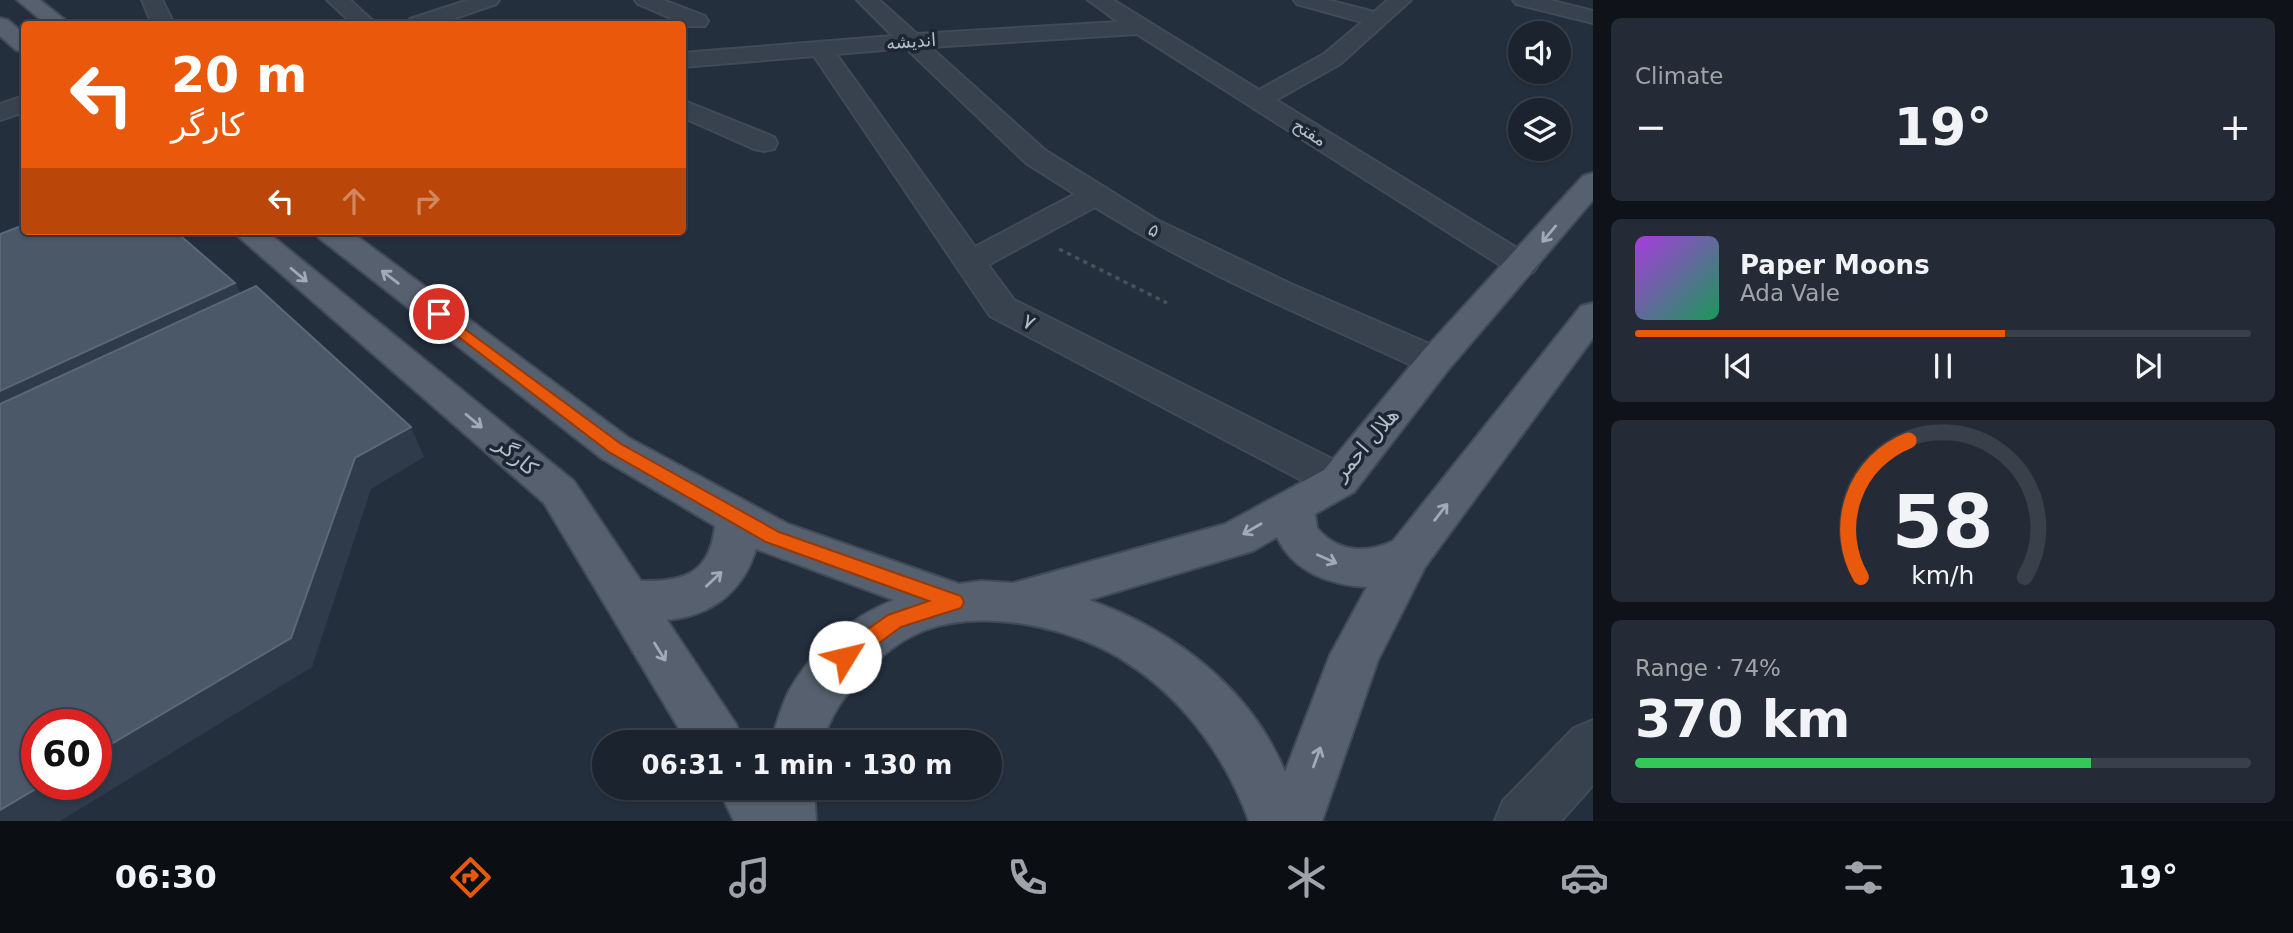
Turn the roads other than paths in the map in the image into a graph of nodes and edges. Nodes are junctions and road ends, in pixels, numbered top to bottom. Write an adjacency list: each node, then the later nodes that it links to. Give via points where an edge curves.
1 (27, 0): 14 (main road)
2 (152, 0): 15 (street)
3 (337, 0): 16 (street)
4 (489, 0): 17 (street)
5 (645, 0): 11 (street)
6 (867, 0): 22 (street, ۵)
7 (1098, 0): 21 (street, مفتح)
8 (1304, 0): 13 (street)
9 (1401, 0): 13 (street)
10 (1523, 0): 12 (street)
11 (668, 10): 18 (street); 19 (street)
12 (1593, 17)
13 (1378, 20): 26 (street, via 1332,60)
14 (55, 21)
15 (162, 21)
16 (362, 21)
17 (427, 21)
18 (636, 21)
19 (697, 22)
20 (0, 25): 23 (main road)
21 (1141, 27): 22 (street, اندیشه); 26 (street, مفتح)
22 (911, 41): 24 (street, اندیشه); 32 (street, ۵, via 1036,157)
23 (21, 43)
24 (820, 48): 25 (street, اندیشه); 35 (street, ۷)
25 (686, 60)
26 (1258, 100): 36 (street, مفتح)
27 (21, 105): 29 (street)
28 (686, 109): 30 (street)
29 (0, 112)
30 (764, 143)
31 (1593, 182): 36 (main road, هلال احمر, one-way to 36)
32 (1096, 195): 35 (street); 38 (street, ۵, via 1206,256)
33 (252, 235): 44 (main road, کارگر, one-way to 44, via 559,492)
34 (335, 235): 41 (main road, one-way to 34, via 615,448)
35 (970, 262): 39 (street, ۷, via 1002,308)
36 (1522, 265): 38 (main road, هلال احمر)
37 (1593, 314): 42 (main road, one-way to 37)
38 (1435, 361): 39 (main road, هلال احمر)
39 (1339, 481): 40 (main road, هلال احمر)
40 (1294, 506): 42 (main road, one-way to 42, via 1295,529 1308,549 1325,560 1349,567 1379,567); 43 (main road, هلال احمر, one-way to 43, via 1237,538)
41 (738, 517): 44 (main road, one-way to 41, via 673,601 710,585 727,567 737,543); 45 (main road, via 772,537)
42 (1409, 554): 54 (main road, one-way to 42, via 1355,655)
43 (1018, 600): 45 (main road); 53 (main road, via 1084,617 1149,649 1207,699 1254,765)
44 (628, 601): 46 (main road, کارگر, one-way to 46)
45 (954, 602): 47 (main road, via 895,621 845,657 807,709)
46 (709, 730)
47 (801, 730)
48 (1593, 746): 55 (street)
49 (753, 800): 51 (main road)
50 (787, 800): 52 (main road)
51 (766, 821)
52 (788, 821)
53 (1277, 821)
54 (1294, 821)
55 (1523, 821)

